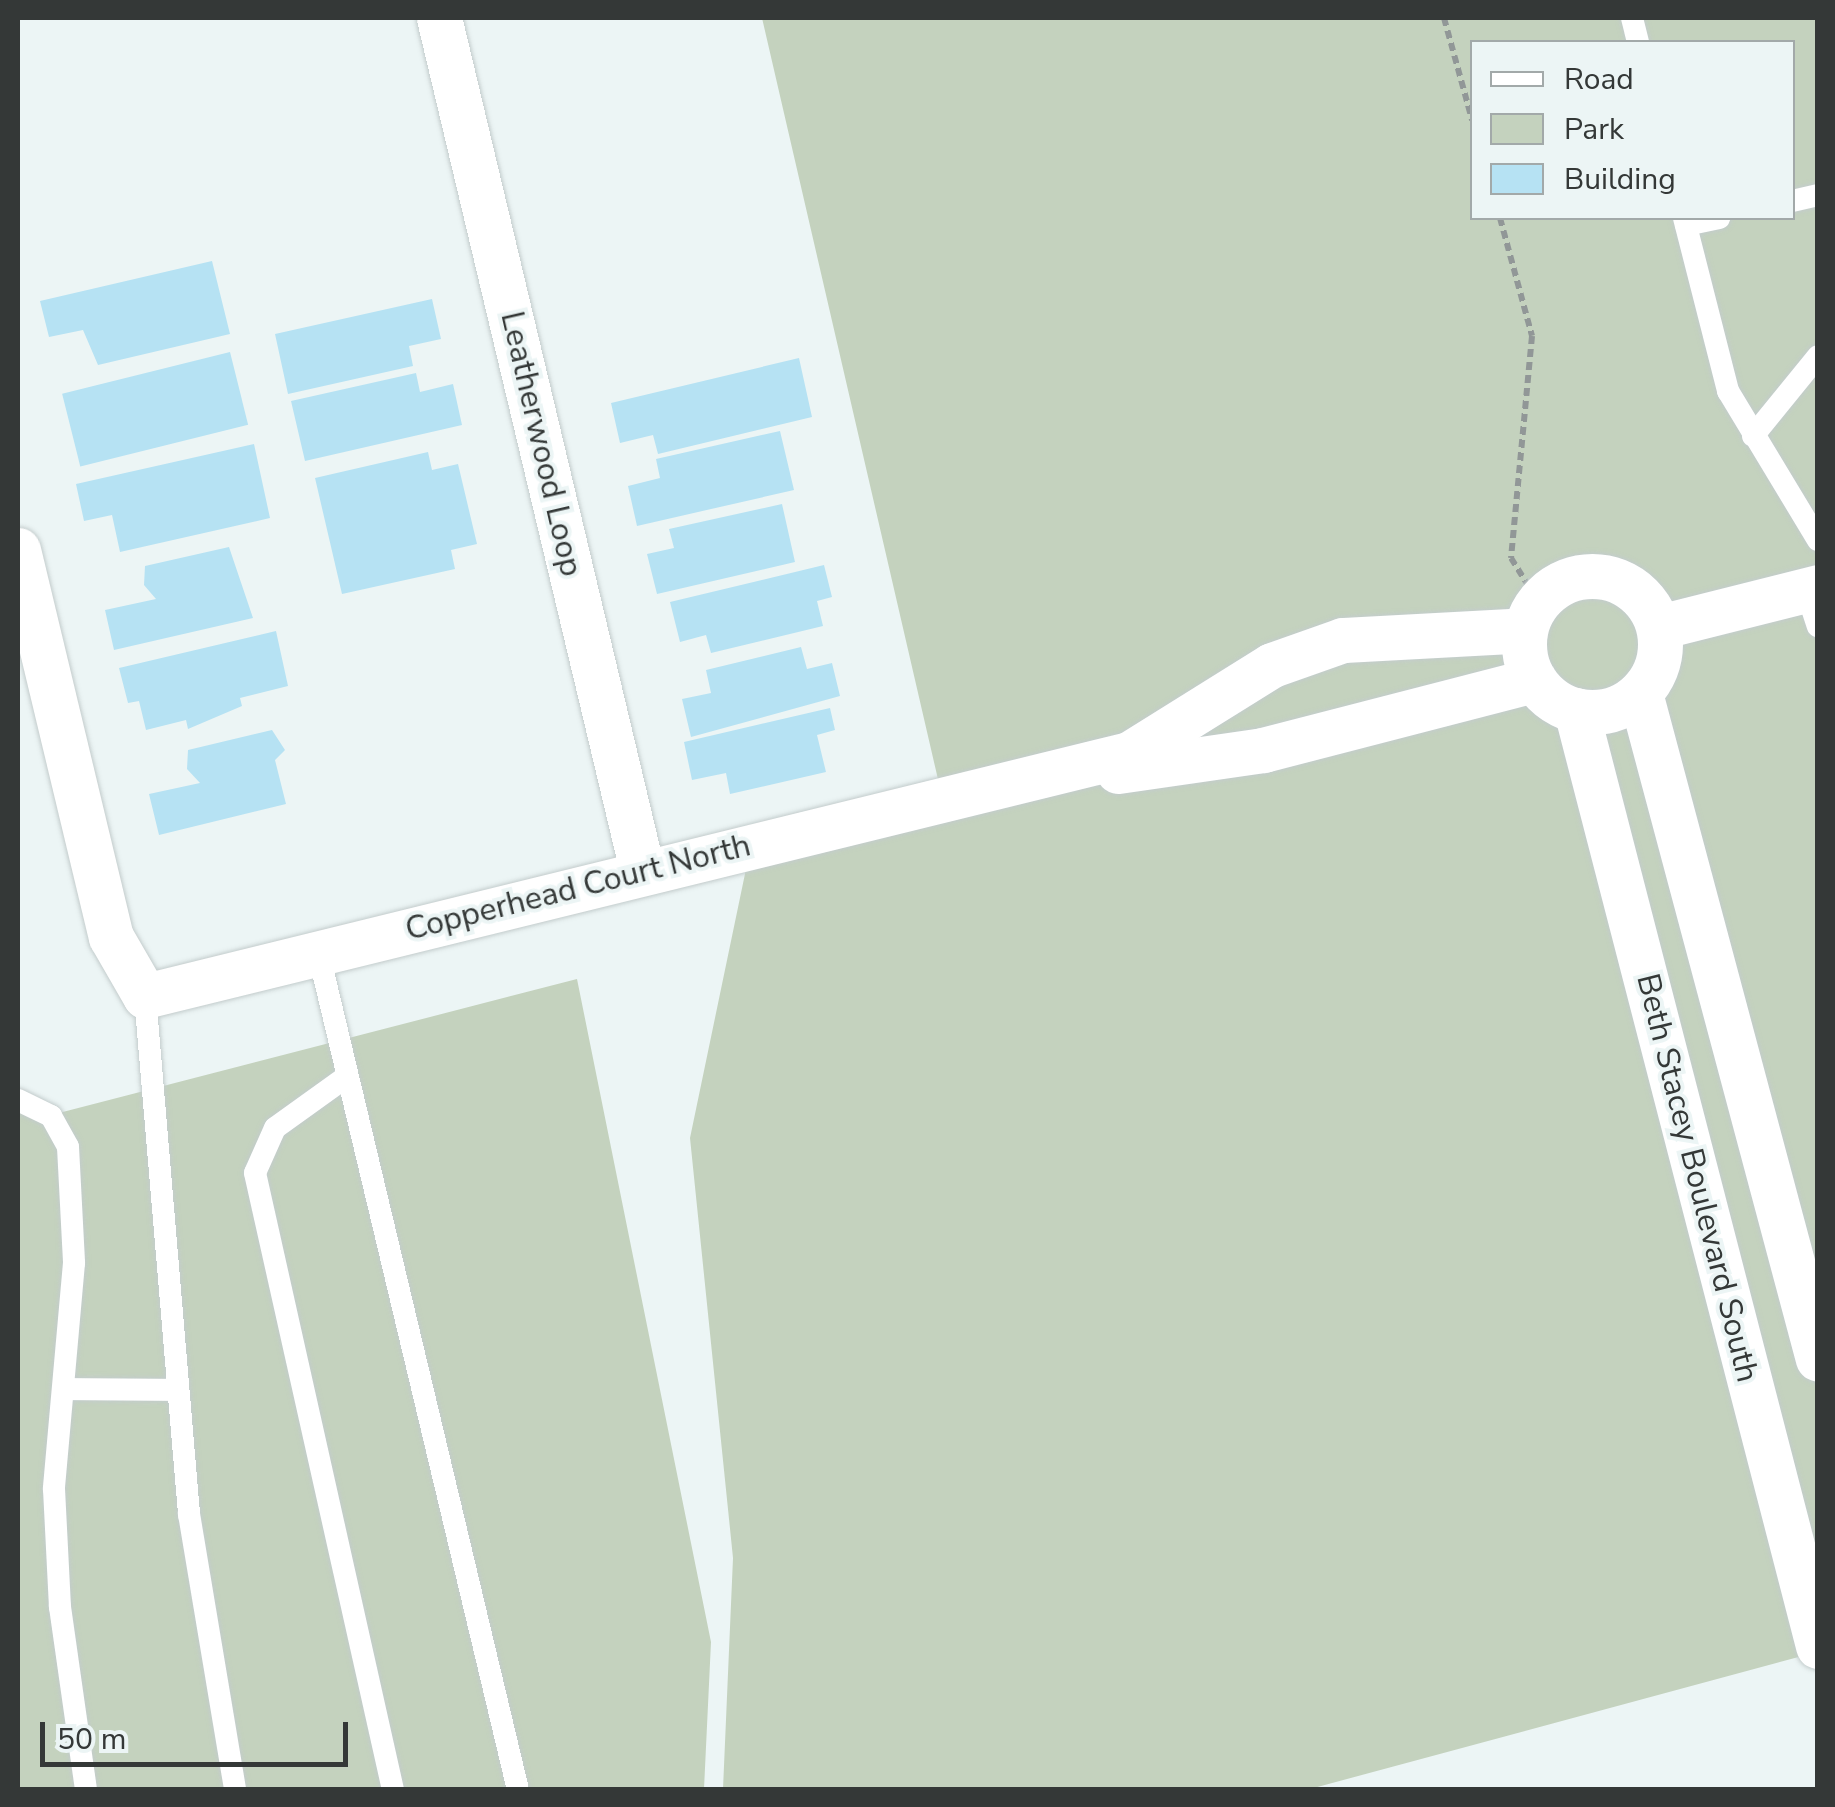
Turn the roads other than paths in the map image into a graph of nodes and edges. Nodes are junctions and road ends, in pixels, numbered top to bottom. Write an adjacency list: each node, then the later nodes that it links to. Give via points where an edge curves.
1 (439, 18): 14 (street, Leatherwood Loop)
2 (1685, 221): 4 (lane, via 1728,390)
3 (1818, 356): 4 (lane)
4 (1753, 436): 5 (lane)
5 (1818, 540)
6 (18, 550): 16 (street, via 111,937)
7 (1814, 601): 9 (street)
8 (1532, 616): 9 (street, via 1574,578 1617,580); 10 (street); 13 (street, Copperhead Court North, via 1343,640 1272,665 1129,754)
9 (1659, 627): 11 (street, via 1658,662)
10 (1534, 680): 12 (street); 13 (street, Copperhead Court North, via 1263,750)
11 (1640, 693): 12 (street, via 1610,710); 19 (street, Beth Stacey Boulevard South)
12 (1576, 710): 22 (street, Beth Stacey Boulevard South)
13 (1012, 786): 14 (street, Copperhead Court North)
14 (642, 870): 15 (street, Copperhead Court North)
15 (318, 952): 16 (street, Copperhead Court North); 17 (lane)
16 (145, 996): 21 (lane)
17 (346, 1077): 25 (lane, via 275,1128 255,1173); 26 (lane)
18 (18, 1100): 20 (lane, via 52,1116 68,1146)
19 (1818, 1359)
20 (67, 1389): 21 (lane); 23 (lane, via 54,1489 59,1588)
21 (177, 1390): 24 (lane, via 205,1637)
22 (1818, 1646)
23 (86, 1790)
24 (235, 1790)
25 (393, 1790)
26 (518, 1790)

